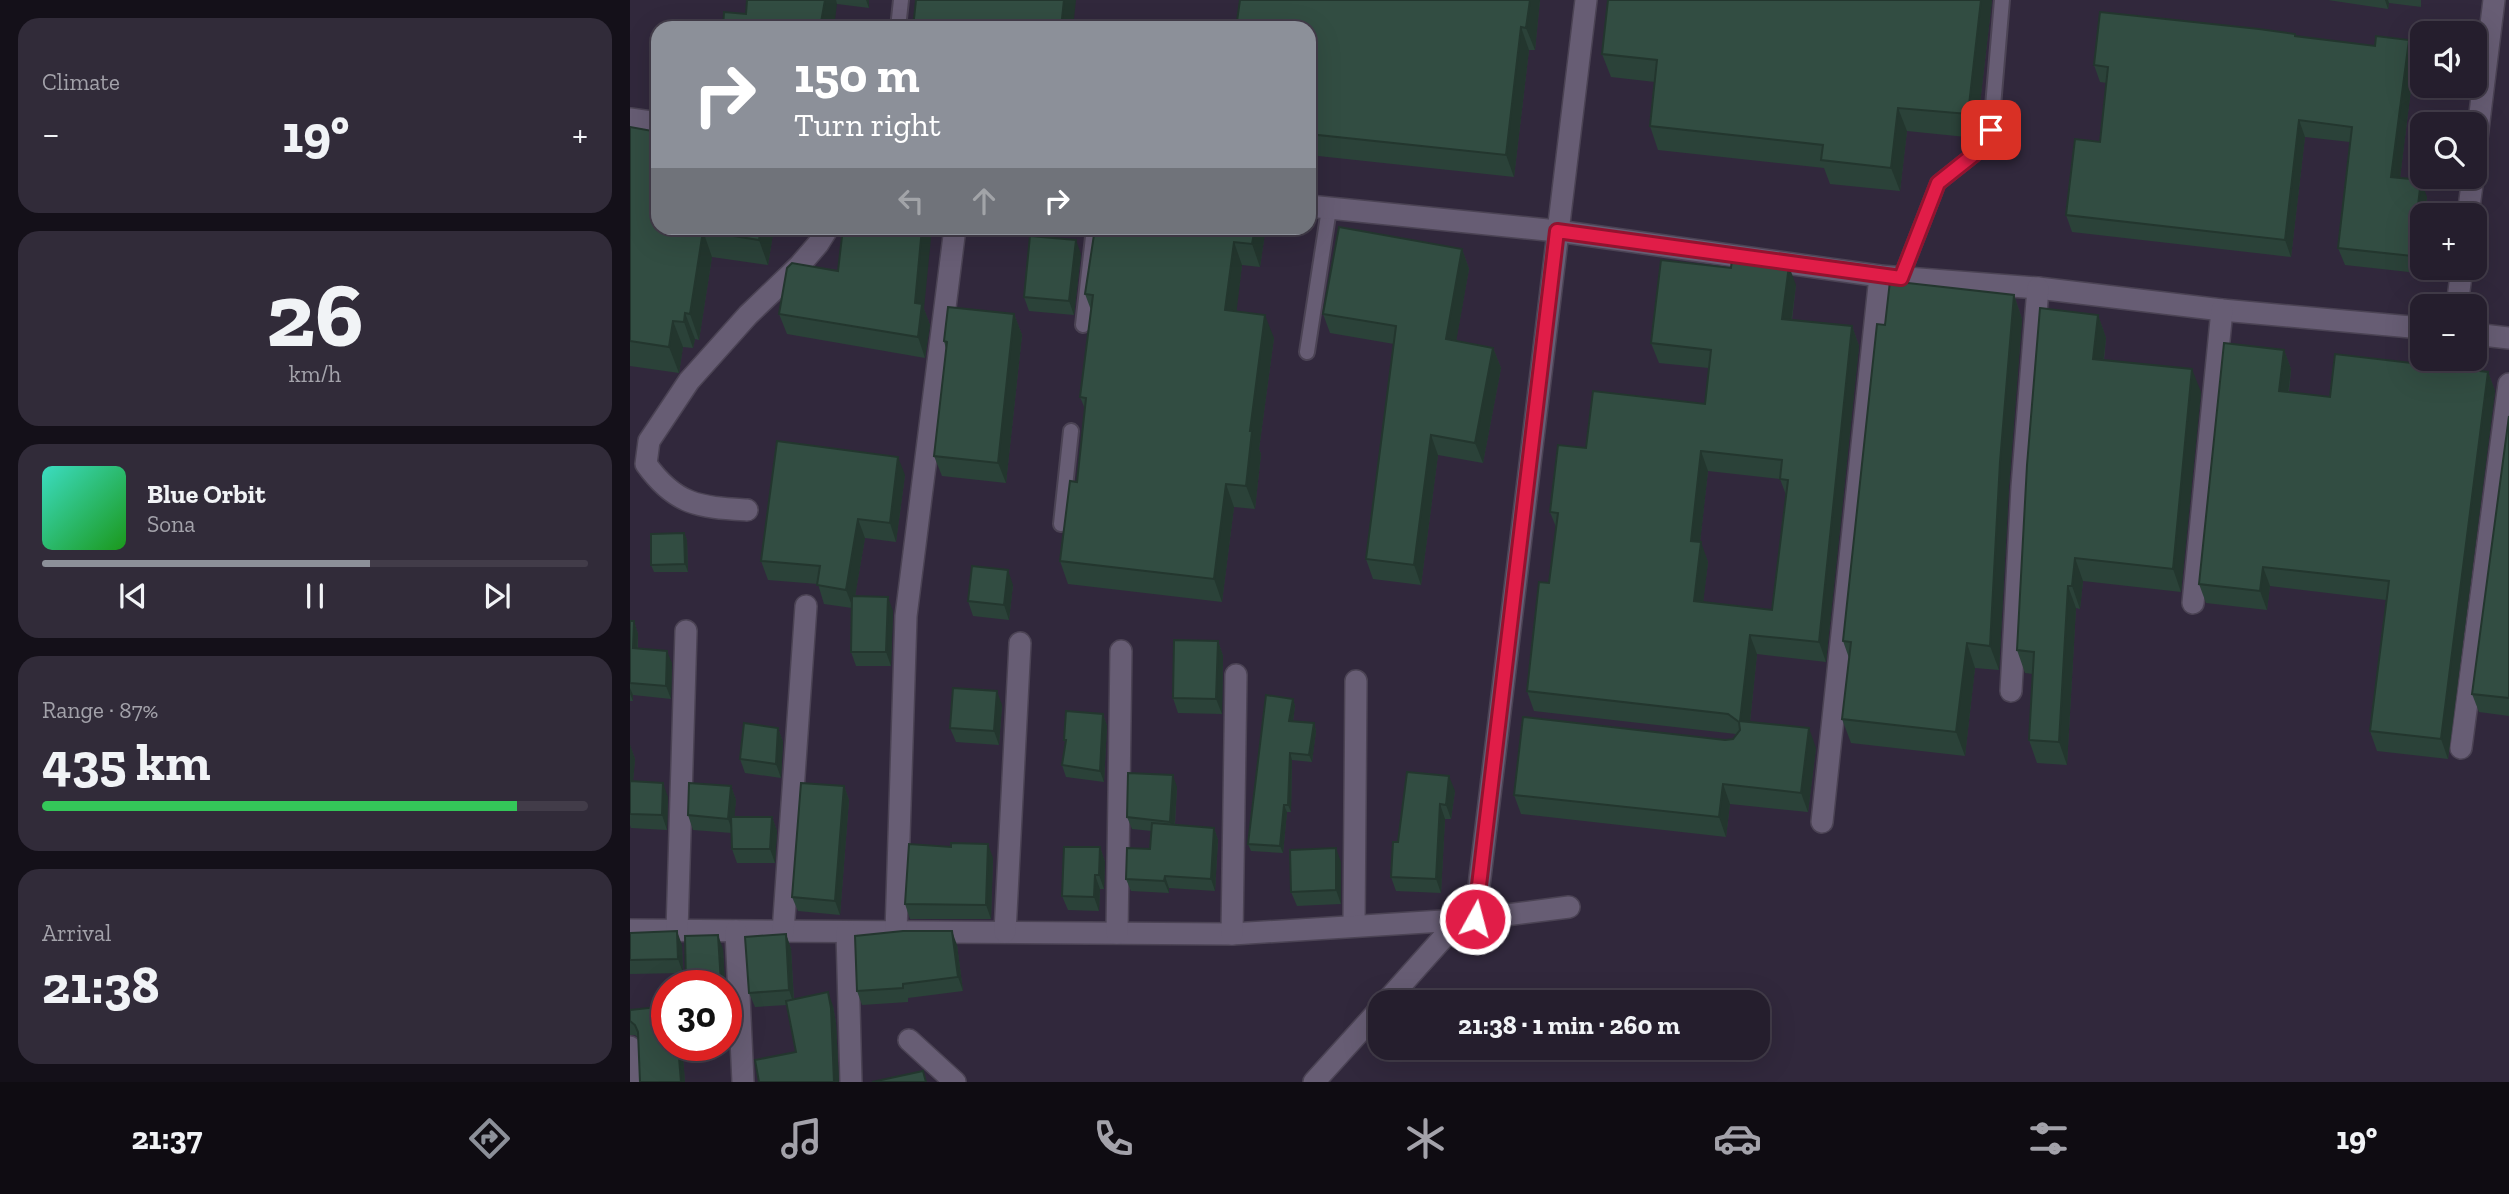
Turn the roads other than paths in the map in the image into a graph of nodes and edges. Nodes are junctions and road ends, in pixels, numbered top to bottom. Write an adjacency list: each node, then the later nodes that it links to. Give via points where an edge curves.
1 (901, 0): 5 (lane)
2 (1586, 0): 10 (street)
3 (2002, 0): 14 (lane, via 1991,130 1982,148 1938,183)
4 (2494, 0): 6 (street)
5 (899, 21)
6 (2480, 112)
7 (630, 119): 8 (street)
8 (651, 122)
9 (1319, 207): 10 (street); 21 (lane)
10 (1557, 231): 14 (street); 37 (street, via 1506,721)
11 (824, 235): 24 (street, via 689,382 649,441 646,464 675,495 701,507)
12 (953, 235): 44 (street, via 906,616)
13 (1093, 235): 17 (lane)
14 (1890, 277): 15 (street); 35 (street)
15 (2038, 288): 16 (street); 33 (street)
16 (2222, 310): 18 (street); 26 (street)
17 (1083, 324)
18 (2410, 327)
19 (2487, 335): 20 (street)
20 (2509, 338)
21 (1307, 352)
22 (2509, 384): 34 (street)
23 (1071, 430): 25 (lane)
24 (747, 510)
25 (1061, 524)
26 (2193, 603)
27 (806, 606): 42 (street)
28 (686, 631): 40 (street)
29 (1020, 643): 45 (street)
30 (1121, 651): 46 (street)
31 (1236, 675): 47 (street)
32 (1356, 681): 38 (street)
33 (2011, 691)
34 (2461, 748)
35 (1822, 821)
36 (1569, 906): 37 (street)
37 (1468, 919): 38 (street); 48 (street)
38 (1354, 925): 47 (street)
39 (630, 930): 40 (street)
40 (677, 931): 41 (street)
41 (736, 931): 42 (street); 53 (street)
42 (783, 932): 43 (street)
43 (847, 932): 44 (street); 54 (street)
44 (896, 932): 45 (street)
45 (1005, 932): 46 (street)
46 (1117, 933): 47 (street)
47 (1231, 934)
48 (1398, 990)
49 (1368, 1022): 56 (street)
50 (909, 1040): 55 (street)
51 (630, 1047): 52 (street)
52 (632, 1082)
53 (743, 1082)
54 (851, 1082)
55 (955, 1082)
56 (1314, 1082)

